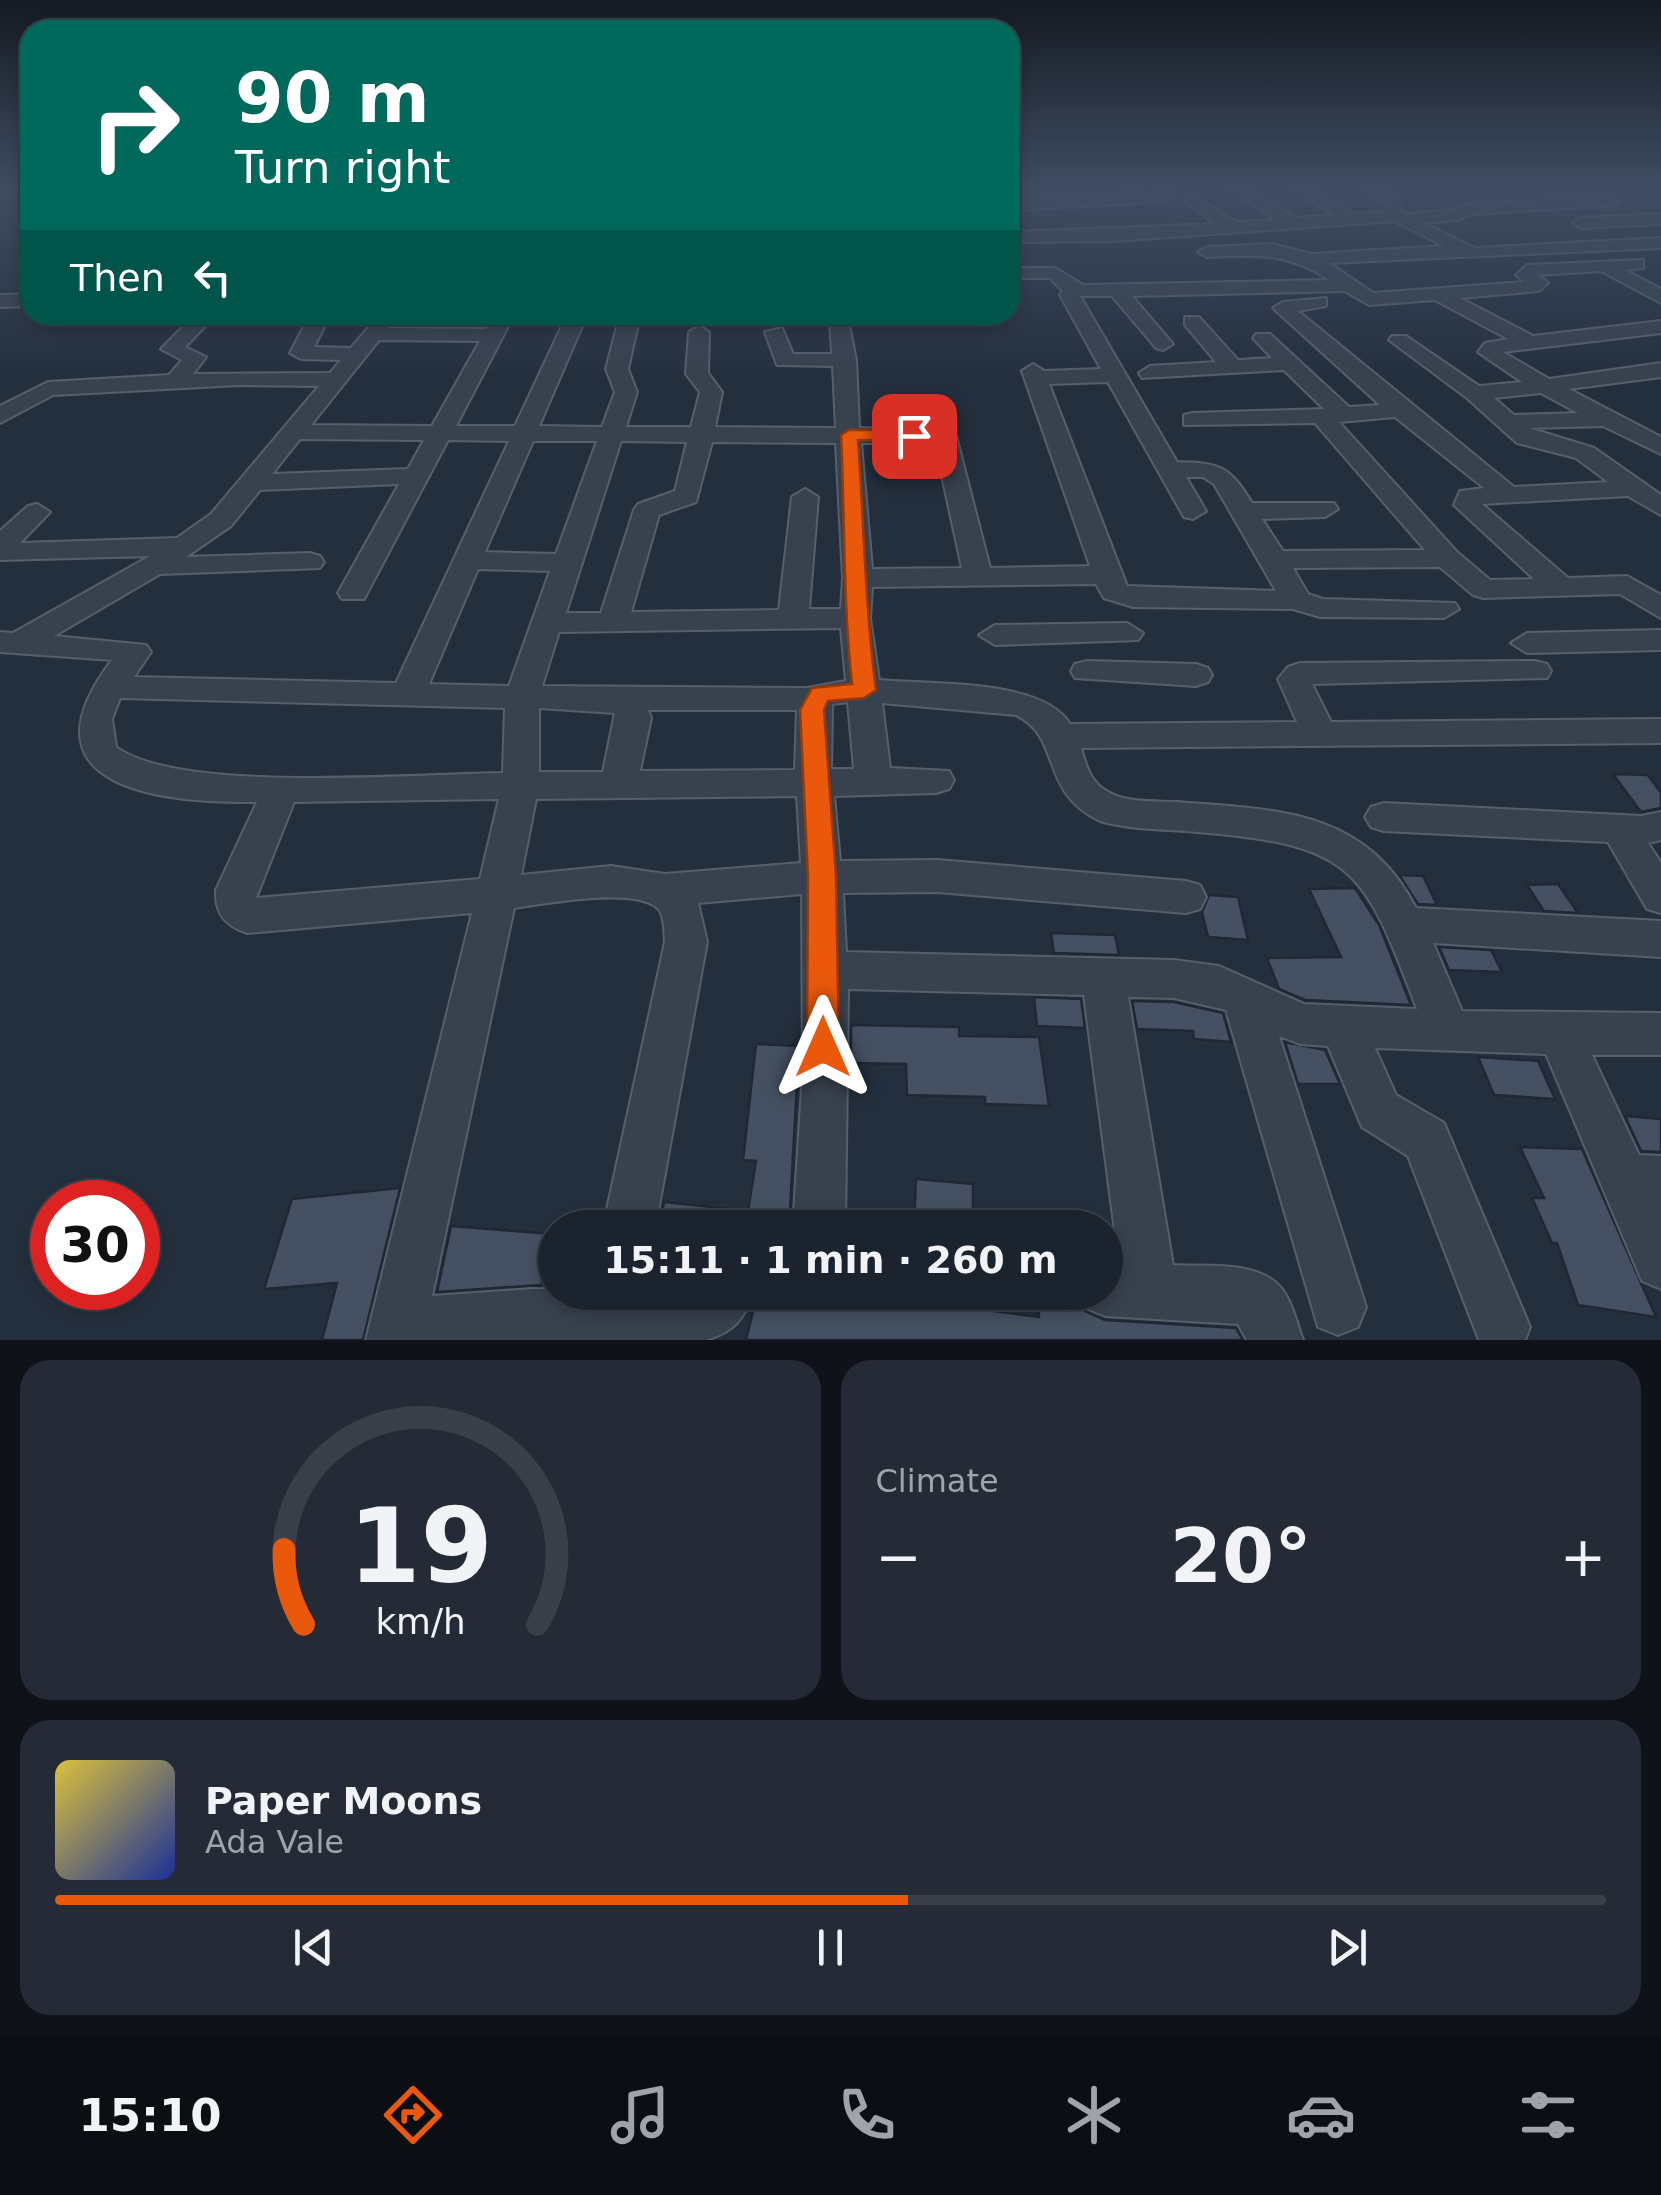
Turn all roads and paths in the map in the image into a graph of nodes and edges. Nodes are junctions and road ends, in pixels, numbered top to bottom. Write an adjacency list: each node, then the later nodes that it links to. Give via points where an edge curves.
1 (1288, 253): 8 (street)
2 (1416, 253): 3 (street); 7 (street)
3 (1423, 253)
4 (1476, 253): 5 (street)
5 (1501, 253)
6 (1581, 253): 10 (street)
7 (1375, 255): 8 (street); 18 (street)
8 (1310, 259): 14 (street)
9 (1661, 261): 10 (street)
10 (1611, 266): 13 (street); 18 (street, via 1527,270 1538,286); 19 (street)
11 (1162, 272): 15 (street)
12 (1020, 273): 16 (street, via 1055,273)
13 (1661, 283)
14 (1348, 285): 15 (street); 20 (street)
15 (1180, 289): 17 (street); 39 (street)
16 (1076, 290): 17 (street); 43 (street, via 1070,295)
17 (1116, 290): 36 (street)
18 (1441, 295): 20 (street); 22 (street)
19 (1661, 297)
20 (1369, 300): 49 (street, via 1282,308)
21 (1534, 319): 22 (street)
22 (1495, 324): 35 (street)
23 (196, 325): 45 (street, via 172,349 195,357)
24 (315, 325): 32 (street, via 301,353)
25 (498, 325): 32 (street); 57 (street)
26 (573, 325): 55 (street)
27 (628, 325): 58 (street, via 618,369 626,392)
28 (841, 325): 37 (street)
29 (1661, 327): 35 (street)
30 (699, 332): 59 (street, via 697,374 711,386)
31 (775, 332): 37 (street, via 785,360)
32 (374, 334): 44 (street)
33 (1263, 338): 38 (street)
34 (1399, 340): 48 (street)
35 (1529, 342): 46 (street, via 1488,350)
36 (1162, 344)
37 (846, 360): 60 (street)
38 (1289, 362): 39 (street); 50 (street)
39 (1232, 366): 41 (street)
40 (1661, 370): 42 (street)
41 (1150, 373)
42 (1630, 374): 46 (street); 47 (street)
43 (1116, 375): 62 (street); 84 (street, via 1034,374)
44 (339, 380): 45 (street); 56 (street)
45 (175, 382): 51 (street, via 48,389)
46 (1545, 386): 48 (street); 52 (street)
47 (1661, 390)
48 (1475, 392): 54 (street)
49 (1400, 410): 50 (street); 66 (street)
50 (1332, 415): 53 (street); 75 (street)
51 (0, 416)
52 (1607, 419): 54 (street); 61 (street)
53 (1192, 420)
54 (1510, 422): 65 (street, via 1536,444 1585,453)
55 (527, 431): 57 (street); 58 (street); 76 (street)
56 (296, 432): 57 (street); 64 (street)
57 (436, 433): 63 (street)
58 (615, 433): 59 (street); 79 (street)
59 (704, 434): 60 (street); 93 (street, via 688,496 647,510)
60 (849, 435): 82 (street, via 943,422); 83 (street)
61 (1661, 447)
62 (1170, 469): 70 (street); 71 (street, via 1218,474)
63 (413, 476): 64 (street); 86 (street)
64 (256, 482): 73 (street)
65 (1634, 488): 66 (street); 68 (street)
66 (1508, 495): 85 (street, via 1469,498 1466,505)
67 (805, 497): 91 (street)
68 (1661, 507)
69 (1325, 509): 71 (street)
70 (1194, 511)
71 (1244, 511): 77 (street)
72 (37, 512): 74 (street)
73 (184, 546): 74 (street); 80 (street)
74 (8, 550): 81 (street)
75 (1447, 558): 77 (street); 85 (street, via 1483,589)
76 (468, 560): 79 (street); 103 (street)
77 (1274, 560): 87 (street)
78 (310, 562): 80 (street)
79 (566, 563): 92 (street)
80 (154, 566): 97 (street)
81 (0, 576)
82 (978, 576): 83 (street); 84 (street)
83 (858, 578): 90 (street)
84 (1109, 584): 87 (street, via 1133,598); 94 (street)
85 (1564, 590): 89 (street, via 1634,586)
86 (353, 593)
87 (1296, 600): 88 (street, via 1320,608)
88 (1444, 608)
89 (1661, 609)
90 (856, 618): 91 (street); 102 (street)
91 (792, 620): 93 (street)
92 (546, 623): 93 (street); 104 (street)
93 (614, 623)
94 (1128, 633): 95 (street); 99 (street)
95 (995, 634)
96 (1661, 640): 109 (street, via 1300,674 1296,687)
97 (5, 648): 101 (street, via 135,652)
98 (1087, 670): 99 (street)
99 (1140, 671): 100 (street)
100 (1196, 675)
101 (110, 687): 103 (street); 115 (street, via 94,734 127,773 166,785)
102 (864, 690): 106 (street); 108 (street, via 1023,704 1041,710); 112 (street)
103 (408, 693): 104 (street)
104 (522, 696): 105 (street); 114 (street)
105 (608, 699): 106 (street); 111 (street, via 629,706 634,718)
106 (814, 699): 113 (street)
107 (1661, 731): 109 (street)
108 (1059, 736): 109 (street); 123 (street, via 1074,789 1090,804 1310,834 1350,850 1378,880)
109 (1322, 737)
110 (936, 780): 112 (street)
111 (619, 782): 113 (street); 114 (street)
112 (872, 782): 113 (street)
113 (815, 783): 118 (street)
114 (521, 784): 115 (street); 120 (street)
115 (281, 789): 120 (street, via 236,890 236,906 246,916)
116 (1384, 817): 117 (street)
117 (1649, 827): 121 (street, via 1629,833 1627,842)
118 (822, 876): 119 (street); 122 (street, via 937,876); 125 (street)
119 (666, 890): 120 (street, via 630,882); 133 (street, via 684,913 686,942)
120 (497, 894): 142 (street)
121 (1661, 897)
122 (1186, 898)
123 (1402, 924): 124 (street); 129 (street)
124 (1661, 939)
125 (824, 970): 126 (street); 134 (street)
126 (1103, 977): 127 (street, via 1219,985); 136 (street)
127 (1244, 996): 128 (street, via 1300,1024); 137 (street)
128 (1346, 1028): 129 (street); 141 (street, via 1374,1107 1427,1140)
129 (1448, 1031): 130 (street)
130 (1560, 1034): 131 (street); 132 (street)
131 (1661, 1034)
132 (1643, 1180): 135 (street)
133 (633, 1210)
134 (819, 1210)
135 (1661, 1262)
136 (1128, 1289): 143 (street, via 1250,1298 1263,1309)
137 (1338, 1307)
138 (579, 1310): 142 (street)
139 (658, 1310): 140 (street)
140 (711, 1316)
141 (1502, 1327)
142 (396, 1333)
143 (1275, 1340)

